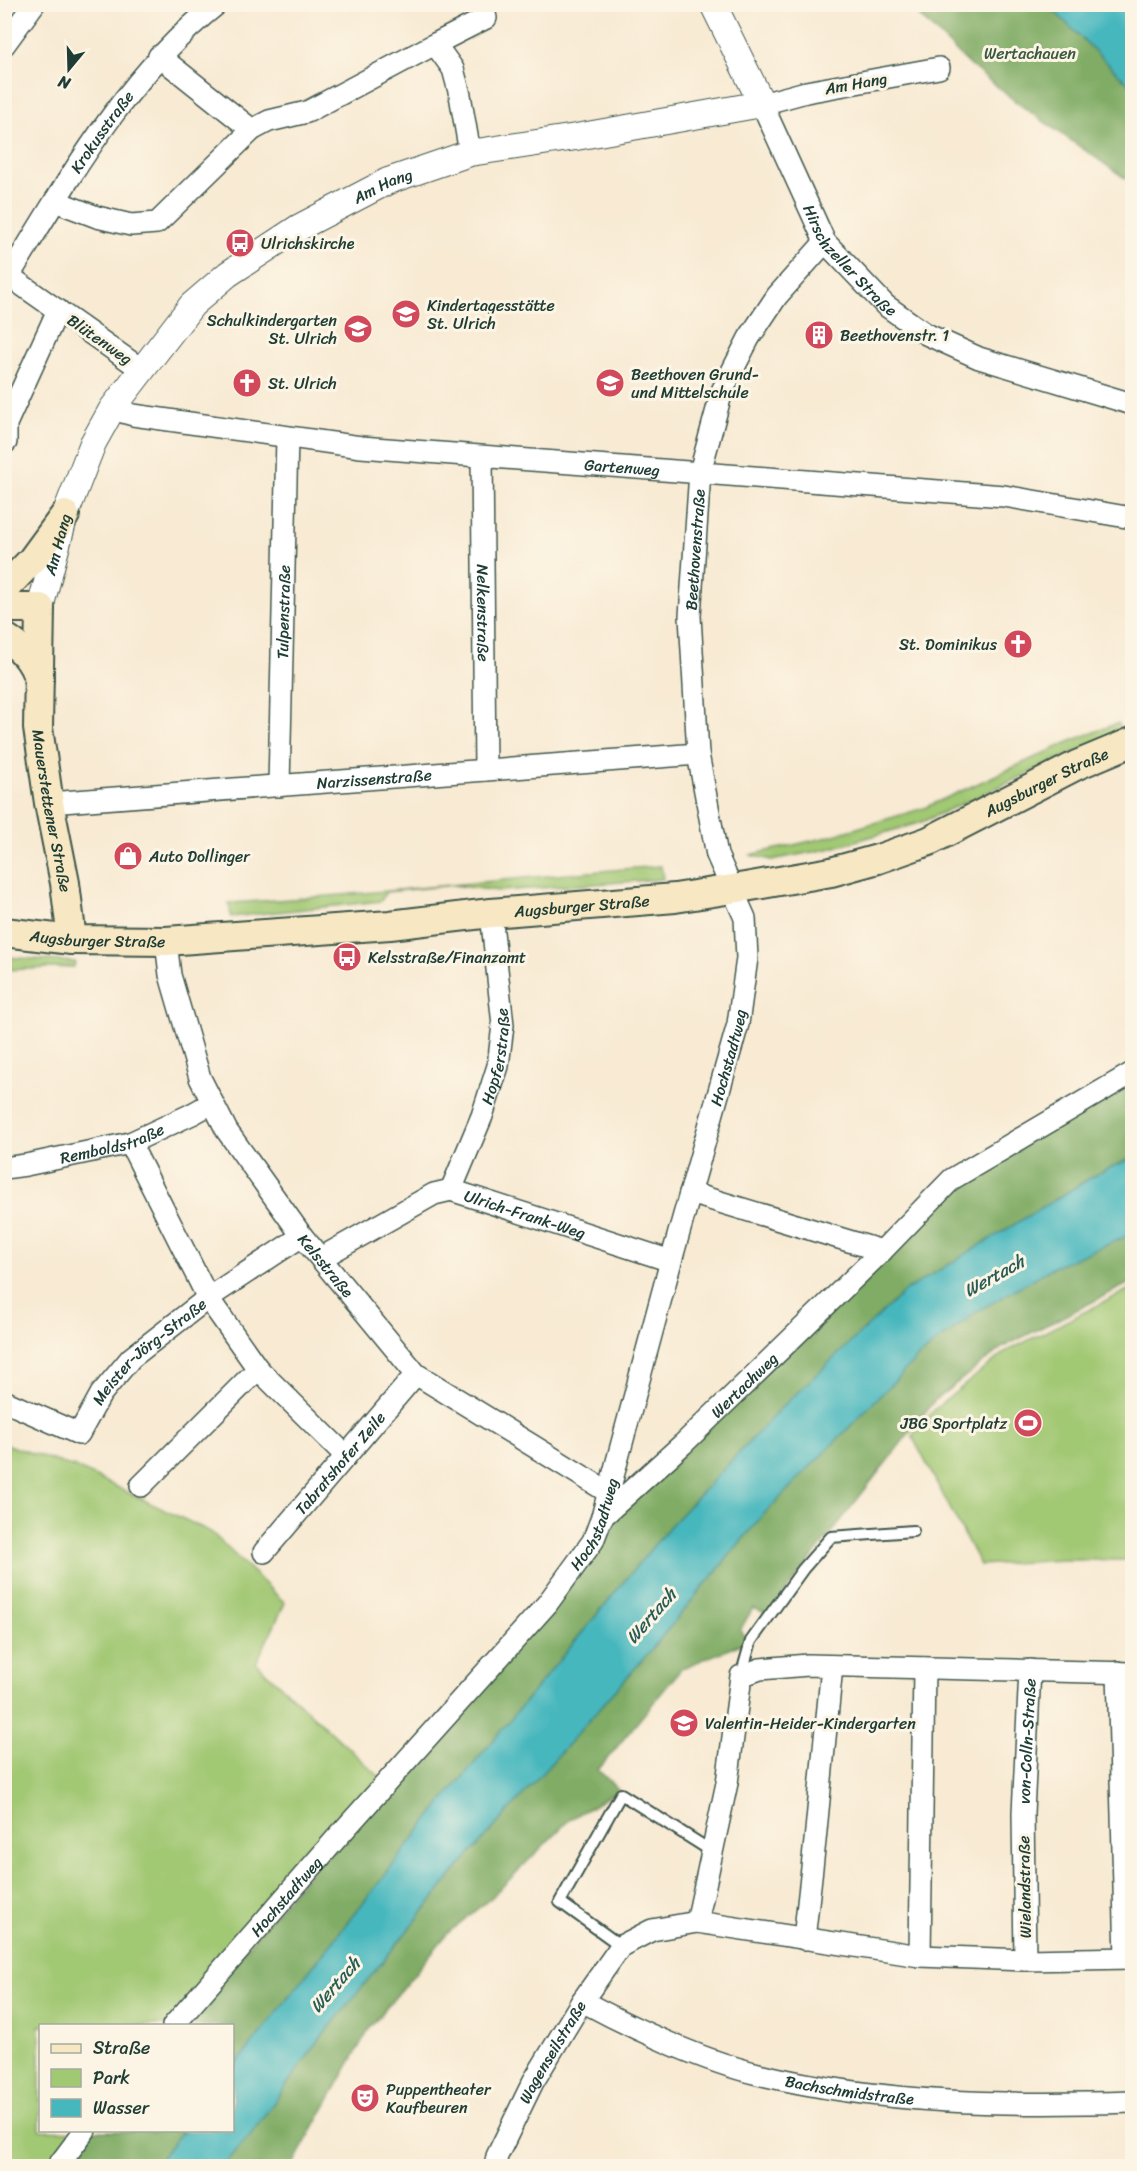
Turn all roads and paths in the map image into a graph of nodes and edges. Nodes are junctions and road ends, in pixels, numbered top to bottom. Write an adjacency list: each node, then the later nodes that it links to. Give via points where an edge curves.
1 (34, 4): 6 (street)
2 (217, 4): 7 (street, Krokusstraße)
3 (482, 4): 5 (street, via 486,18)
4 (713, 4): 9 (street, Hirschzeller Straße)
5 (435, 44): 10 (street, via 307,112 269,121); 11 (street, via 453,69)
6 (4, 45)
7 (159, 56): 10 (street); 12 (street, Krokusstraße)
8 (939, 68): 9 (street, Am Hang)
9 (762, 104): 11 (street, Am Hang); 13 (street, Hirschzeller Straße)
10 (252, 130): 12 (street, via 157,223 131,225 97,218)
11 (470, 153): 16 (street, Am Hang, via 388,181 298,228 228,274 192,305)
12 (55, 201): 14 (street, Krokusstraße)
13 (825, 242): 17 (street, Hirschzeller Straße, via 885,304 926,334 980,358); 22 (street, Beethovenstraße, via 777,296 749,338 723,391)
14 (9, 276): 15 (street, Blütenweg)
15 (58, 310): 16 (street, Blütenweg); 20 (street, Blütenweg, via 6,424)
16 (141, 369): 18 (street, Am Hang)
17 (1132, 404)
18 (112, 410): 19 (street, Gartenweg); 23 (street, Am Hang, via 93,443)
19 (287, 437): 21 (street, Gartenweg); 33 (street, Tulpenstraße)
20 (6, 442)
21 (482, 457): 22 (street, Gartenweg); 32 (street, Nelkenstraße)
22 (700, 472): 24 (street, Gartenweg, via 1004,496); 31 (street, Beethovenstraße, via 690,616)
23 (65, 515): 25 (main road, via 32,560); 27 (street, Am Hang)
24 (1132, 518)
25 (4, 589)
26 (4, 608): 27 (main road)
27 (40, 608): 29 (main road, Mauerstettener Straße)
28 (4, 636): 29 (main road, Mauerstettener Straße, via 33,663)
29 (39, 681): 34 (main road, Mauerstettener Straße, via 38,728)
30 (1132, 742): 35 (main road, Augsburger Straße, via 1077,765 929,841 831,872)
31 (698, 754): 32 (street, Narzissenstraße); 35 (street, Beethovenstraße, via 717,855)
32 (484, 770): 33 (street, Narzissenstraße)
33 (279, 786): 34 (street, Narzissenstraße)
34 (49, 803): 38 (main road, Mauerstettener Straße)
35 (733, 890): 36 (main road, Augsburger Straße); 45 (street, Hochstadtweg, via 746,918 747,958 738,1024)
36 (491, 913): 39 (main road, Augsburger Straße, via 390,925); 44 (street, Hopferstraße, via 503,1026 498,1066)
37 (4, 932): 38 (main road, Augsburger Straße)
38 (72, 940): 39 (main road, Augsburger Straße)
39 (166, 941): 41 (street, Kelsstraße, via 178,1005 200,1078)
40 (1132, 1073): 47 (street, Wertachweg, via 952,1179)
41 (212, 1103): 42 (street, Remboldstraße); 46 (street, Kelsstraße, via 227,1131)
42 (129, 1143): 43 (street, Remboldstraße); 50 (street)
43 (4, 1168)
44 (452, 1190): 48 (street, Ulrich-Frank-Weg, via 434,1194); 49 (street, Ulrich-Frank-Weg)
45 (690, 1193): 47 (street); 49 (street, Hochstadtweg)
46 (302, 1236): 48 (street, Kelsstraße); 50 (street, Meister-Jörg-Straße)
47 (882, 1251): 57 (street, Wertachweg)
48 (321, 1258): 52 (street, Kelsstraße)
49 (671, 1261): 56 (street, Hochstadtweg)
50 (208, 1298): 51 (street); 53 (street, Meister-Jörg-Straße, via 132,1358 101,1394 79,1434)
51 (258, 1369): 54 (street); 55 (street)
52 (416, 1374): 54 (street, Tabratshofer Zeile); 56 (street, Kelsstraße)
53 (4, 1401)
54 (346, 1455): 59 (street, Tabratshofer Zeile)
55 (141, 1486)
56 (608, 1492): 57 (street, Hochstadtweg)
57 (602, 1517): 75 (street, Hochstadtweg, via 593,1541 547,1604)
58 (913, 1531): 64 (lane, via 831,1537 751,1641)
59 (264, 1552)
60 (832, 1666): 61 (street, von-Colln-Straße); 64 (street, von-Colln-Straße, via 760,1669); 69 (street)
61 (924, 1668): 62 (street, von-Colln-Straße); 71 (street)
62 (1030, 1670): 63 (street, von-Colln-Straße); 65 (street, von-Colln-Straße)
63 (1125, 1672): 66 (street, von-Colln-Straße)
64 (741, 1676): 67 (street)
65 (1023, 1813): 73 (street, Wielandstraße)
66 (1122, 1817): 72 (street, Wielandstraße)
67 (713, 1852): 68 (street); 70 (lane, via 621,1794 560,1902)
68 (697, 1922): 69 (street, Wielandstraße); 70 (street, Wagenseilstraße, via 652,1930)
69 (804, 1939): 71 (street, Wielandstraße)
70 (621, 1946): 74 (street, Wagenseilstraße)
71 (920, 1956): 73 (street, Wielandstraße)
72 (1129, 1958): 73 (street, Wielandstraße)
73 (1025, 1960)
74 (582, 2001): 76 (street, Bachschmidstraße, via 722,2062 756,2074 824,2088 921,2101 1037,2105); 79 (street, Wagenseilstraße, via 533,2082)
75 (174, 2024)
76 (1132, 2102)
77 (84, 2132): 78 (street)
78 (58, 2166)
79 (495, 2166)

